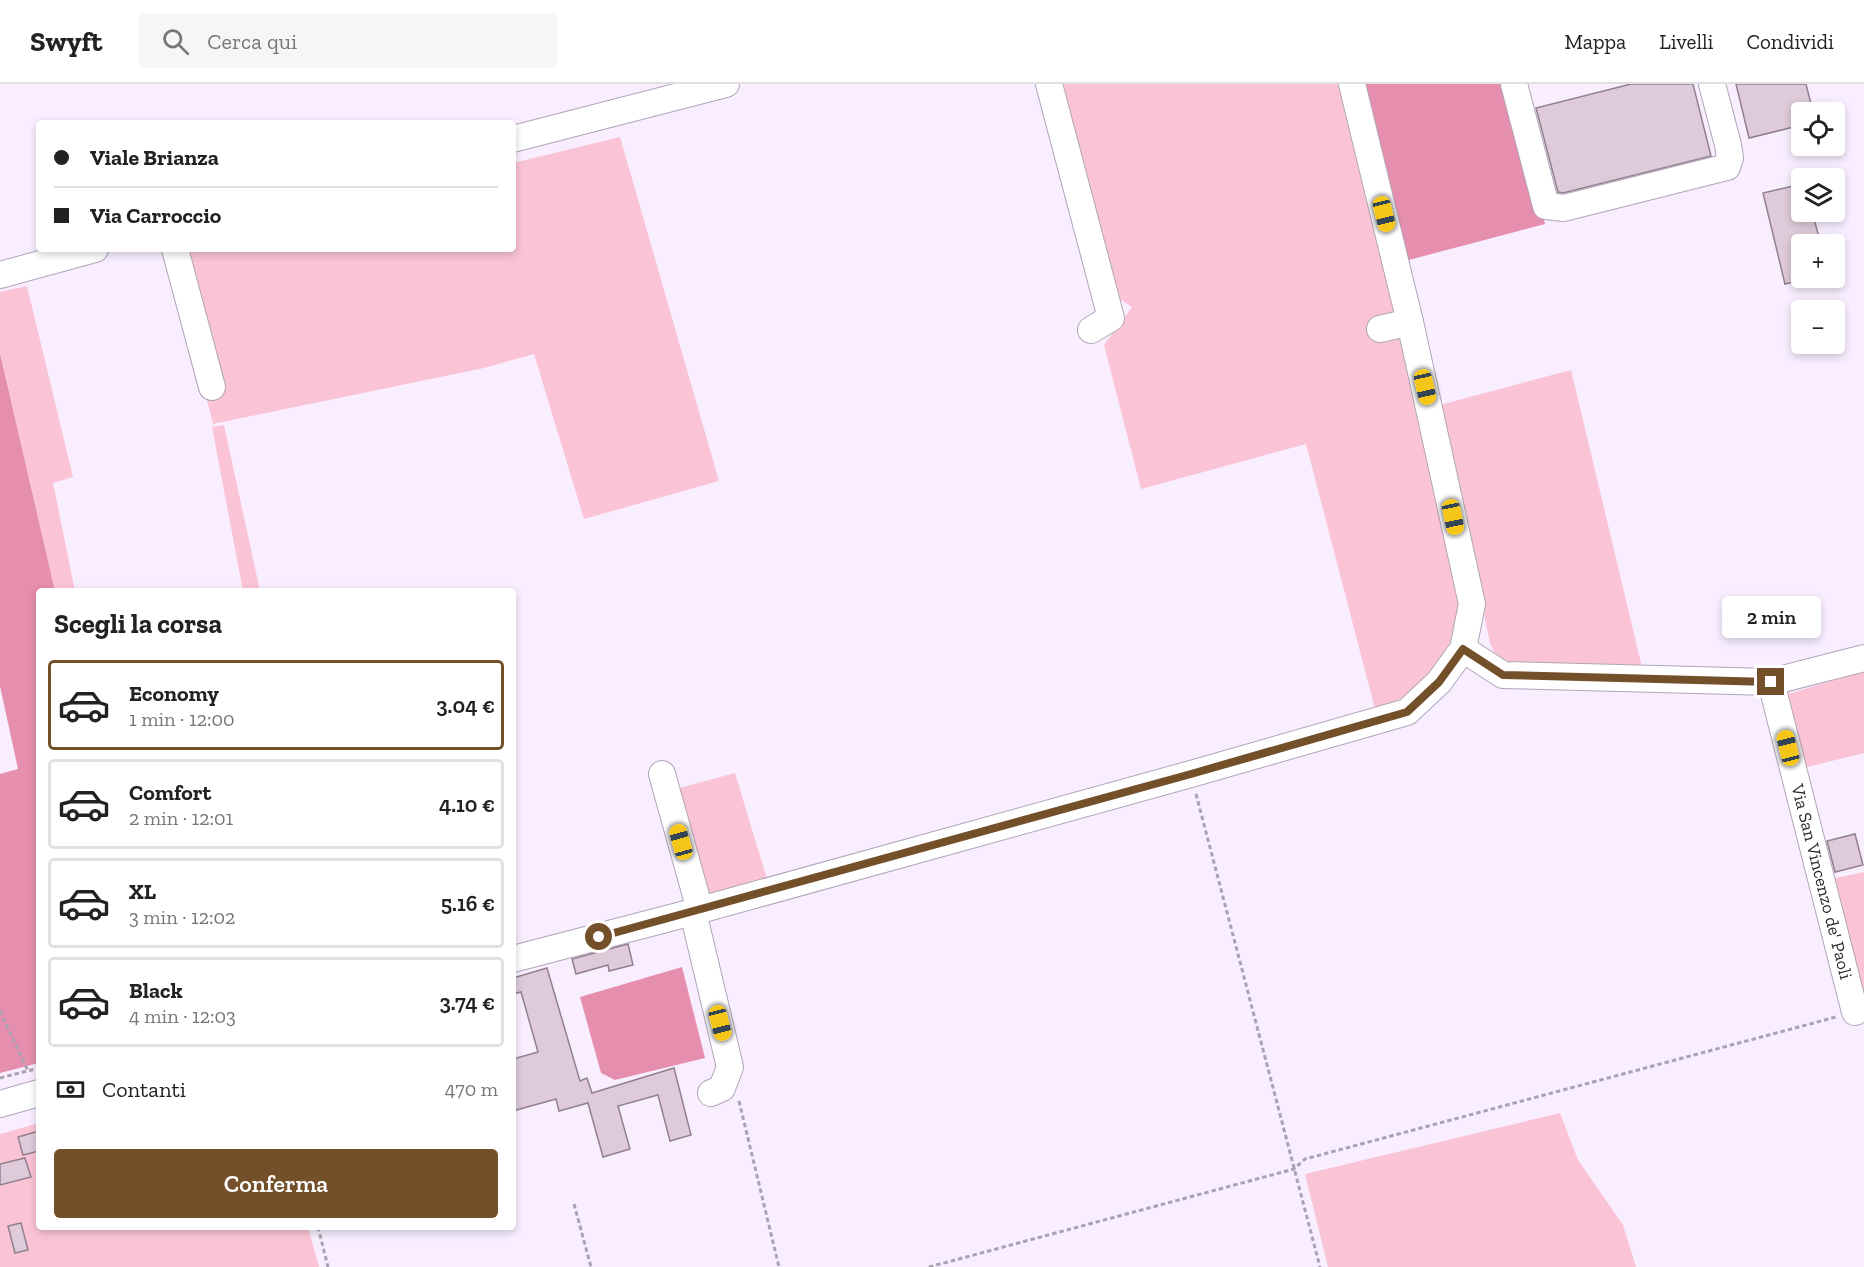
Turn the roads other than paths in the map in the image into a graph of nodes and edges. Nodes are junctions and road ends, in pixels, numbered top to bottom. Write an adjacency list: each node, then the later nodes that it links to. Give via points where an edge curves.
1 (726, 84): 6 (street)
2 (1049, 84): 12 (street, via 1111,318)
3 (1352, 84): 10 (street)
4 (1712, 84): 5 (street, via 1728,145 1730,158 1726,167 1564,208 1546,206)
5 (1518, 85)
6 (516, 139)
7 (84, 252): 9 (street)
8 (176, 252): 13 (street)
9 (0, 274)
10 (1410, 322): 11 (street); 14 (street, via 1472,604)
11 (1380, 329)
12 (1090, 330)
13 (212, 387)
14 (1463, 649): 16 (street, via 1503,675); 18 (street, via 1439,682 1407,712)
15 (1864, 658): 16 (street)
16 (1771, 682): 20 (street, Via San Vincenzo de' Paoli)
17 (662, 774): 18 (street)
18 (692, 912): 19 (street); 21 (street, via 730,1067 722,1088)
19 (516, 958)
20 (1854, 1012)
21 (711, 1093)
22 (36, 1094): 23 (street)
23 (0, 1104)

